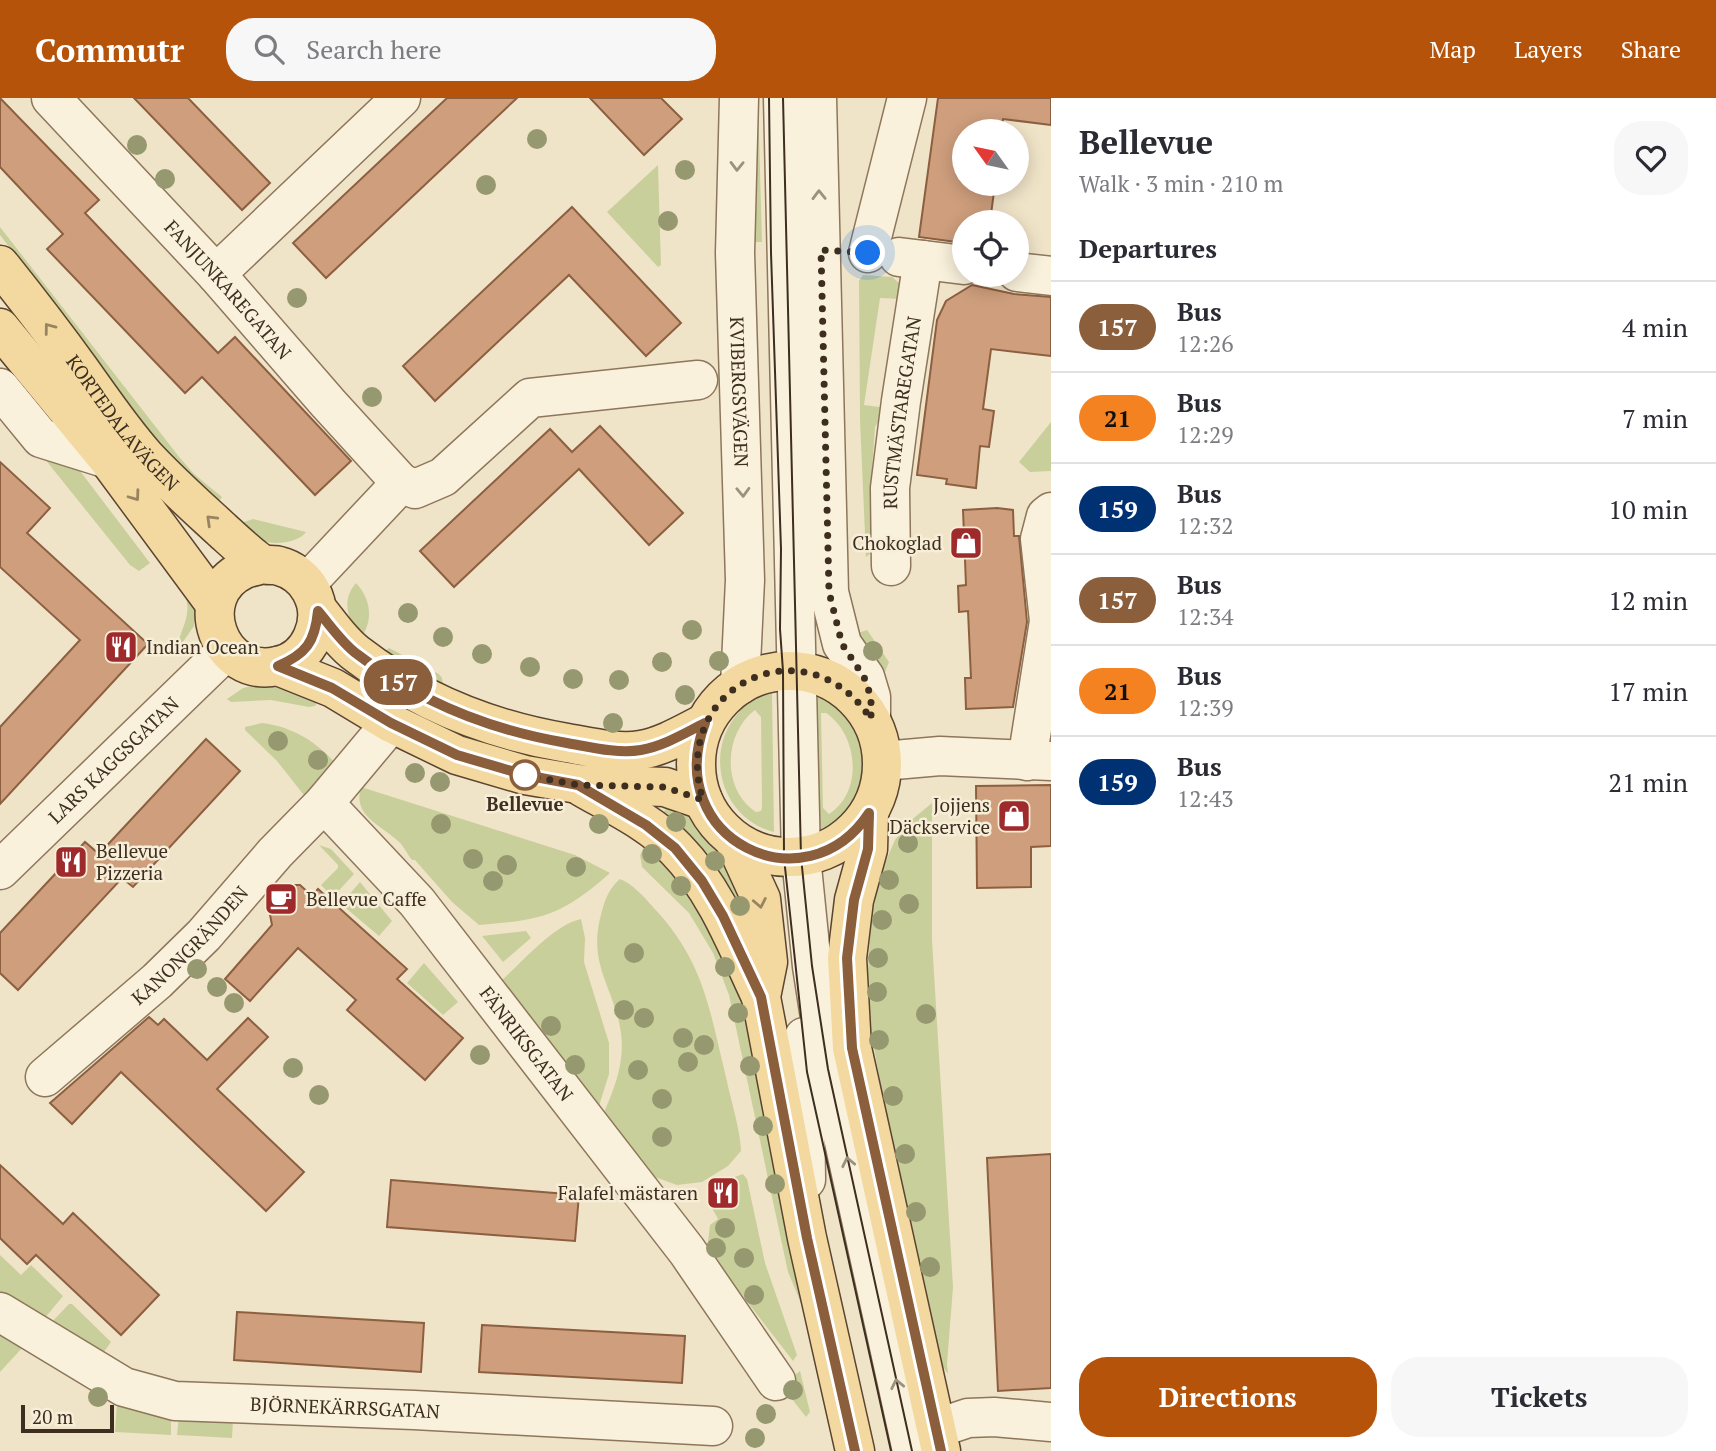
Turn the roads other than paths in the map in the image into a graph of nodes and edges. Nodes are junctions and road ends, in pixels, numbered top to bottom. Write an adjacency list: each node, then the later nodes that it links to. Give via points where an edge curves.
1 (51, 98): 14 (street, FANJUNKAREGATAN)
2 (401, 98): 14 (street)
3 (739, 98): 30 (street, KVIBERGSVÄGEN, one-way to 30, via 735,253 745,567)
4 (768, 98): 29 (street, via 781,549 779,629)
5 (783, 98): 29 (street)
6 (817, 98): 8 (street, one-way to 6)
7 (907, 98): 9 (street)
8 (821, 250): 9 (street); 31 (street, via 829,592 842,644 871,697)
9 (868, 253): 10 (street)
10 (923, 260): 11 (street); 23 (street, RUSTMÄSTAREGATAN, via 890,488)
11 (952, 264)
12 (0, 265): 22 (main road, KORTEDALAVÄGEN, one-way to 12, via 144,455)
13 (1029, 273): 15 (street)
14 (216, 274): 20 (street, FANJUNKAREGATAN)
15 (1051, 276)
16 (0, 328): 19 (main road, KORTEDALAVÄGEN)
17 (698, 380): 20 (street, via 530,398 443,477 415,489)
18 (0, 387): 19 (street, via 41,438)
19 (108, 458): 25 (main road, KORTEDALAVÄGEN, one-way to 25)
20 (401, 483): 24 (street)
21 (1051, 512): 26 (street, via 1040,540)
22 (263, 564): 24 (main road, KORTEDALAVÄGEN, via 292,570); 25 (main road, via 242,570 225,584)
23 (891, 566)
24 (312, 597): 28 (main road, via 316,629 308,646 295,659); 33 (main road, KORTEDALAVÄGEN, via 355,653 418,695 470,718 531,737 640,750)
25 (215, 604): 27 (main road, KORTEDALAVÄGEN, via 218,637)
26 (1050, 621): 35 (street)
27 (227, 650): 28 (main road, via 250,665); 42 (street, LARS KAGGSGATAN)
28 (278, 666): 32 (main road, via 332,688)
29 (790, 671): 30 (main road); 31 (main road, via 823,677 846,690); 41 (street)
30 (740, 685): 33 (main road)
31 (871, 719): 34 (main road)
32 (391, 723): 36 (main road, via 457,755); 38 (street)
33 (705, 723): 37 (main road, via 695,761)
34 (883, 761): 35 (street, via 940,756); 39 (main road, via 880,789)
35 (1039, 761)
36 (578, 785): 37 (main road, via 664,787); 43 (main road, via 675,848 723,916)
37 (703, 800): 40 (main road)
38 (324, 803): 44 (street, KANONGRÄNDEN, via 195,944); 47 (street, FÄNRIKSGATAN, via 416,902 687,1251)
39 (869, 813): 41 (main road, via 840,843); 50 (main road, via 868,849 854,900 847,958 852,1048)
40 (734, 840): 41 (main road, via 760,853); 43 (main road, one-way to 43, via 761,899 768,962)
41 (792, 857): 45 (street, via 804,1041); 50 (street, one-way to 41, via 828,1069)
42 (0, 870)
43 (761, 997): 45 (main road)
44 (45, 1077)
45 (807, 1238): 51 (main road)
46 (0, 1312): 49 (street, BJÖRNEKÄRRSGATAN, via 124,1387 175,1401)
47 (776, 1381)
48 (1051, 1422): 50 (street, via 968,1418)
49 (713, 1426)
50 (930, 1443)
51 (855, 1451)

